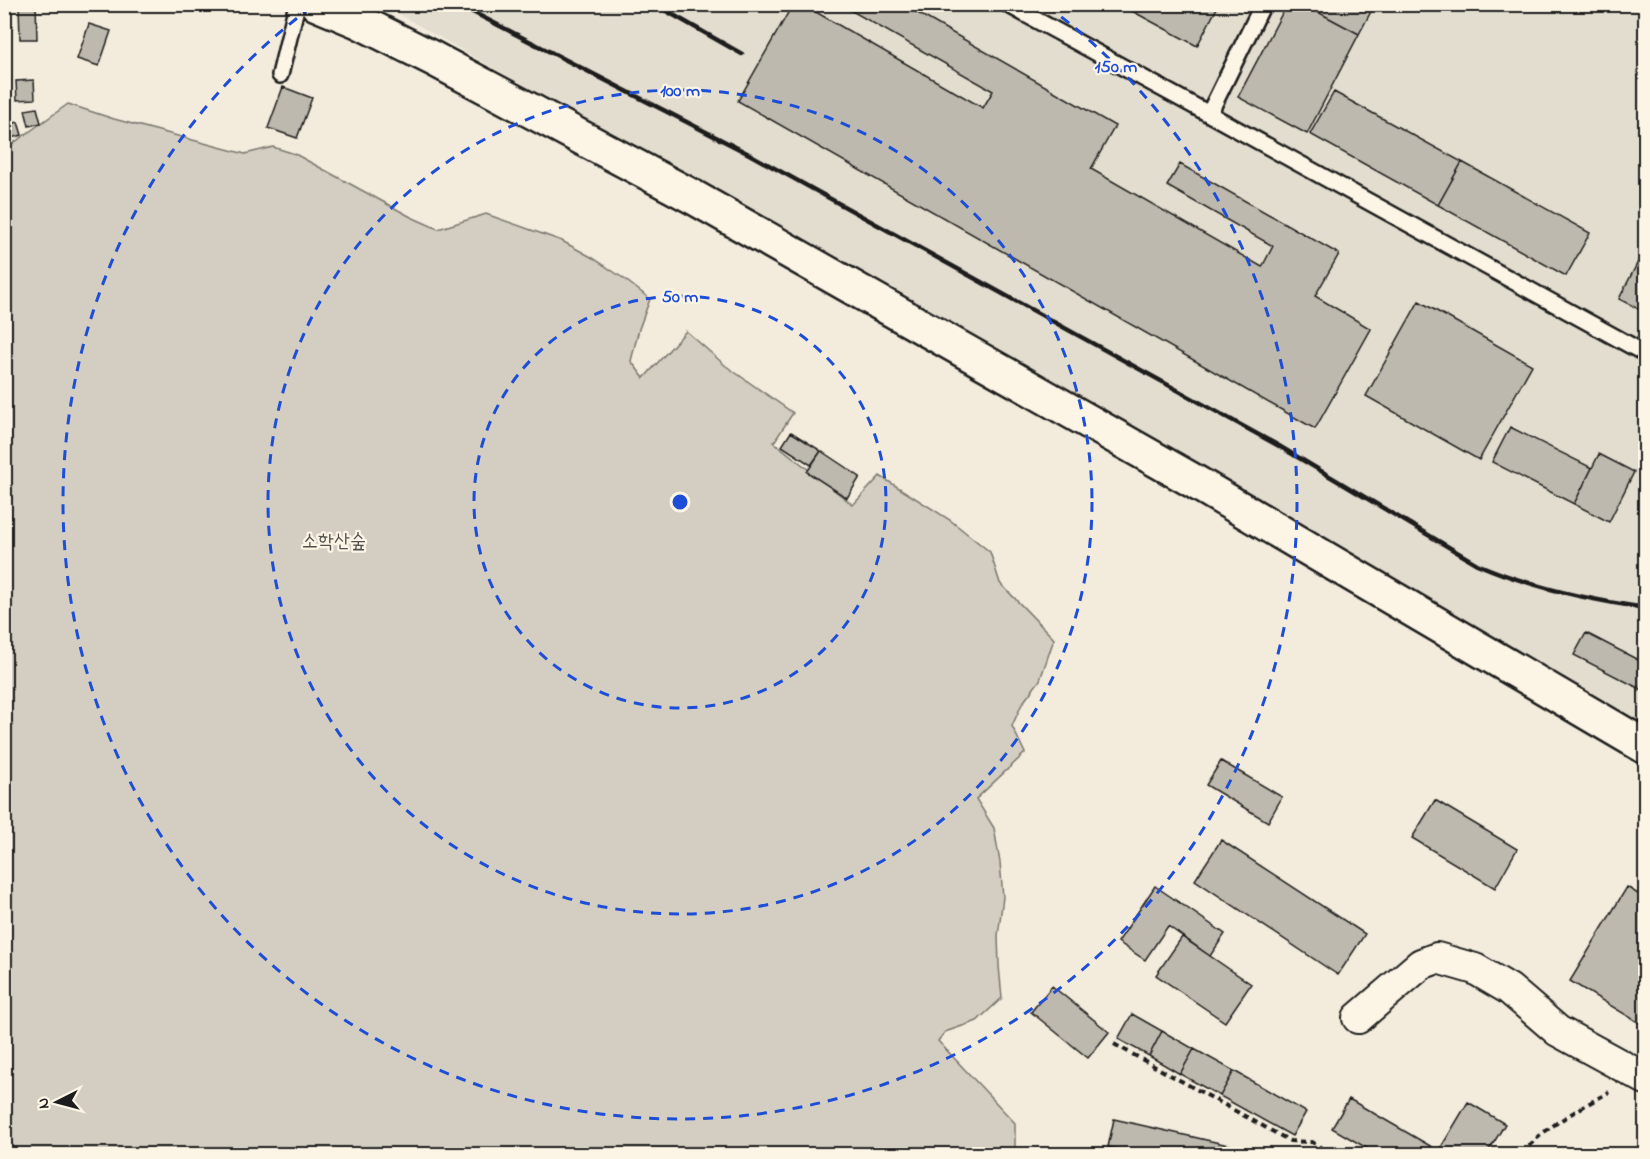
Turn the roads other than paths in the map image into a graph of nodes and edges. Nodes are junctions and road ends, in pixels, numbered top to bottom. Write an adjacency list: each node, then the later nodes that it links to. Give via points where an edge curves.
1 (297, 4): 5 (lane)
2 (317, 4): 8 (street, via 432,58 695,198 1190,479)
3 (1007, 4): 6 (lane)
4 (1263, 4): 6 (lane)
5 (280, 75)
6 (1209, 114): 7 (lane)
7 (1646, 354)
8 (1646, 747)
9 (1358, 1018): 10 (street, via 1420,964 1437,958 1475,969 1509,989 1558,1031)
10 (1642, 1077)

